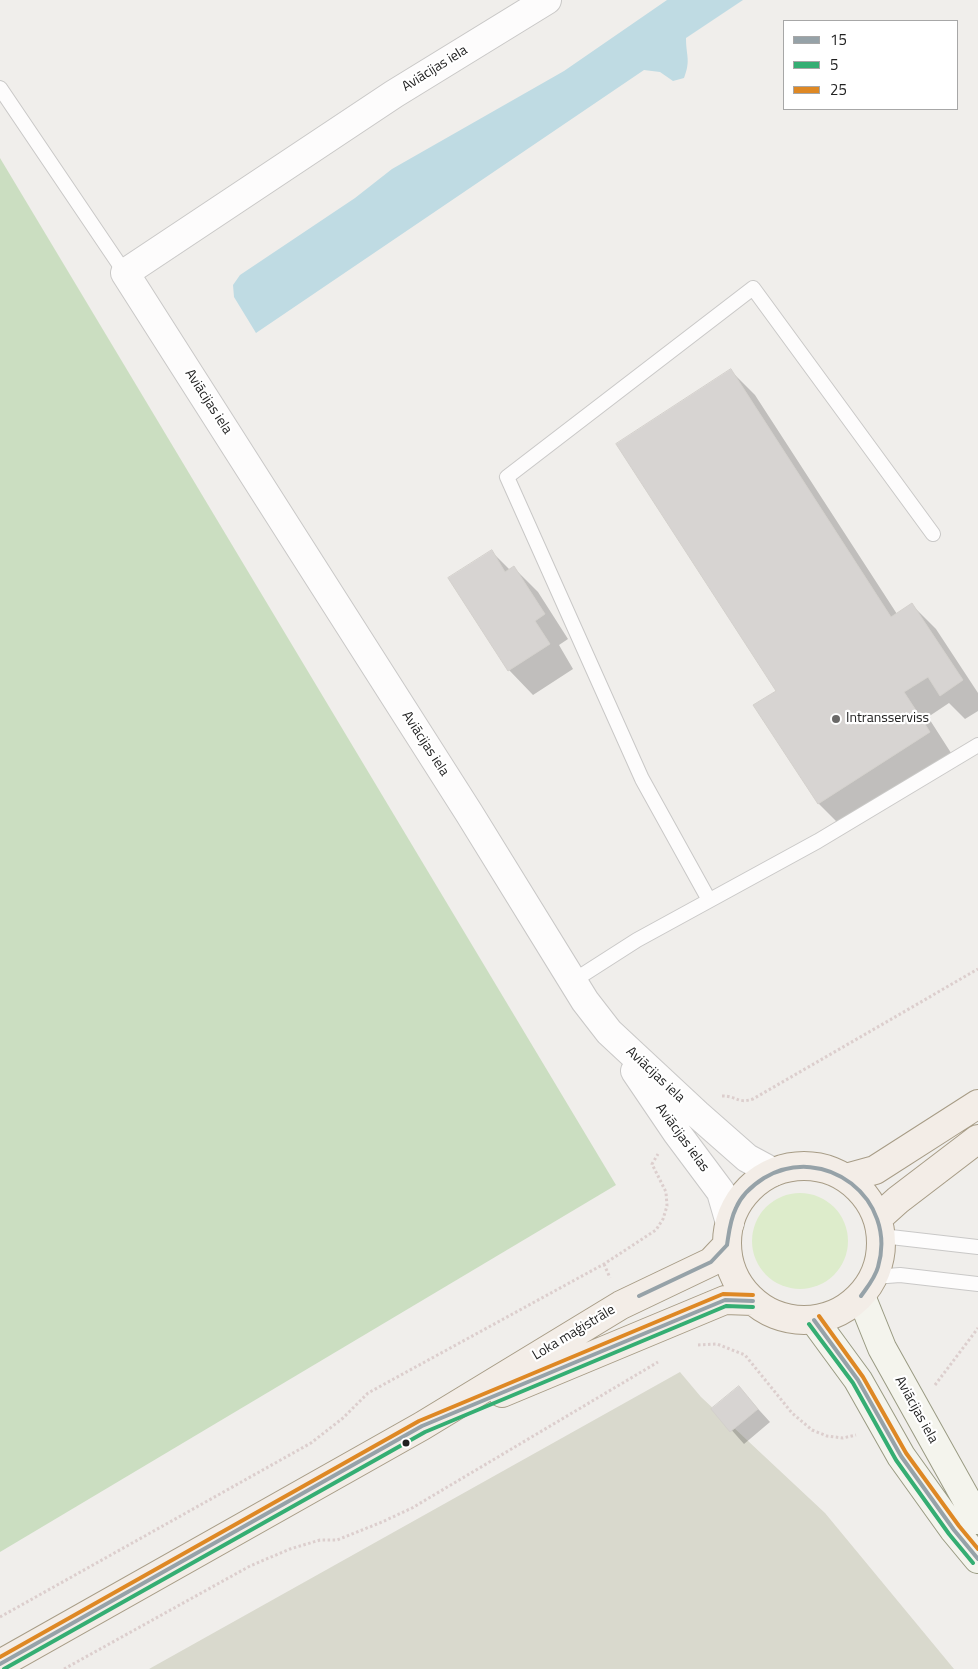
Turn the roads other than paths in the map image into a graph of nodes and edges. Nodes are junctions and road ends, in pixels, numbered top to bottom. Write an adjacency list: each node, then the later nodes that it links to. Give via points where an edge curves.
1 (547, 0): 3 (street, Aviācijas iela, via 394,94)
2 (0, 88): 3 (lane, Aviācijas iela)
3 (125, 273): 7 (street, Aviācijas iela, via 469,813)
4 (933, 534): 6 (lane, via 752,288 508,477 642,779)
5 (978, 745): 6 (lane)
6 (709, 900): 7 (lane)
7 (572, 981): 8 (street, Aviācijas iela)
8 (609, 1032): 11 (street, Aviācijas iela, via 746,1158); 14 (street, Aviācijas ielas, via 721,1192)
9 (978, 1104): 12 (main road, via 875,1170)
10 (978, 1140): 13 (main road, via 898,1200)
11 (773, 1172): 12 (main road, via 810,1166); 14 (main road, via 754,1184 739,1202)
12 (846, 1178): 13 (main road, via 862,1191)
13 (880, 1227): 15 (lane); 17 (main road, via 881,1257)
14 (728, 1234): 18 (main road, via 730,1266); 20 (main road, Loka maģistrāle, via 711,1262 621,1305)
15 (978, 1247)
16 (978, 1284): 17 (lane, via 900,1275)
17 (868, 1286): 19 (main road, via 840,1312); 21 (main road, Aviācijas iela, via 882,1348)
18 (753, 1301): 19 (main road, via 771,1313 793,1320); 20 (main road, Loka maģistrāle, via 725,1300)
19 (814, 1320): 22 (main road, via 858,1380 901,1456)
20 (422, 1426): 23 (main road, Loka maģistrāle)
21 (978, 1520)
22 (978, 1559)
23 (0, 1664)

